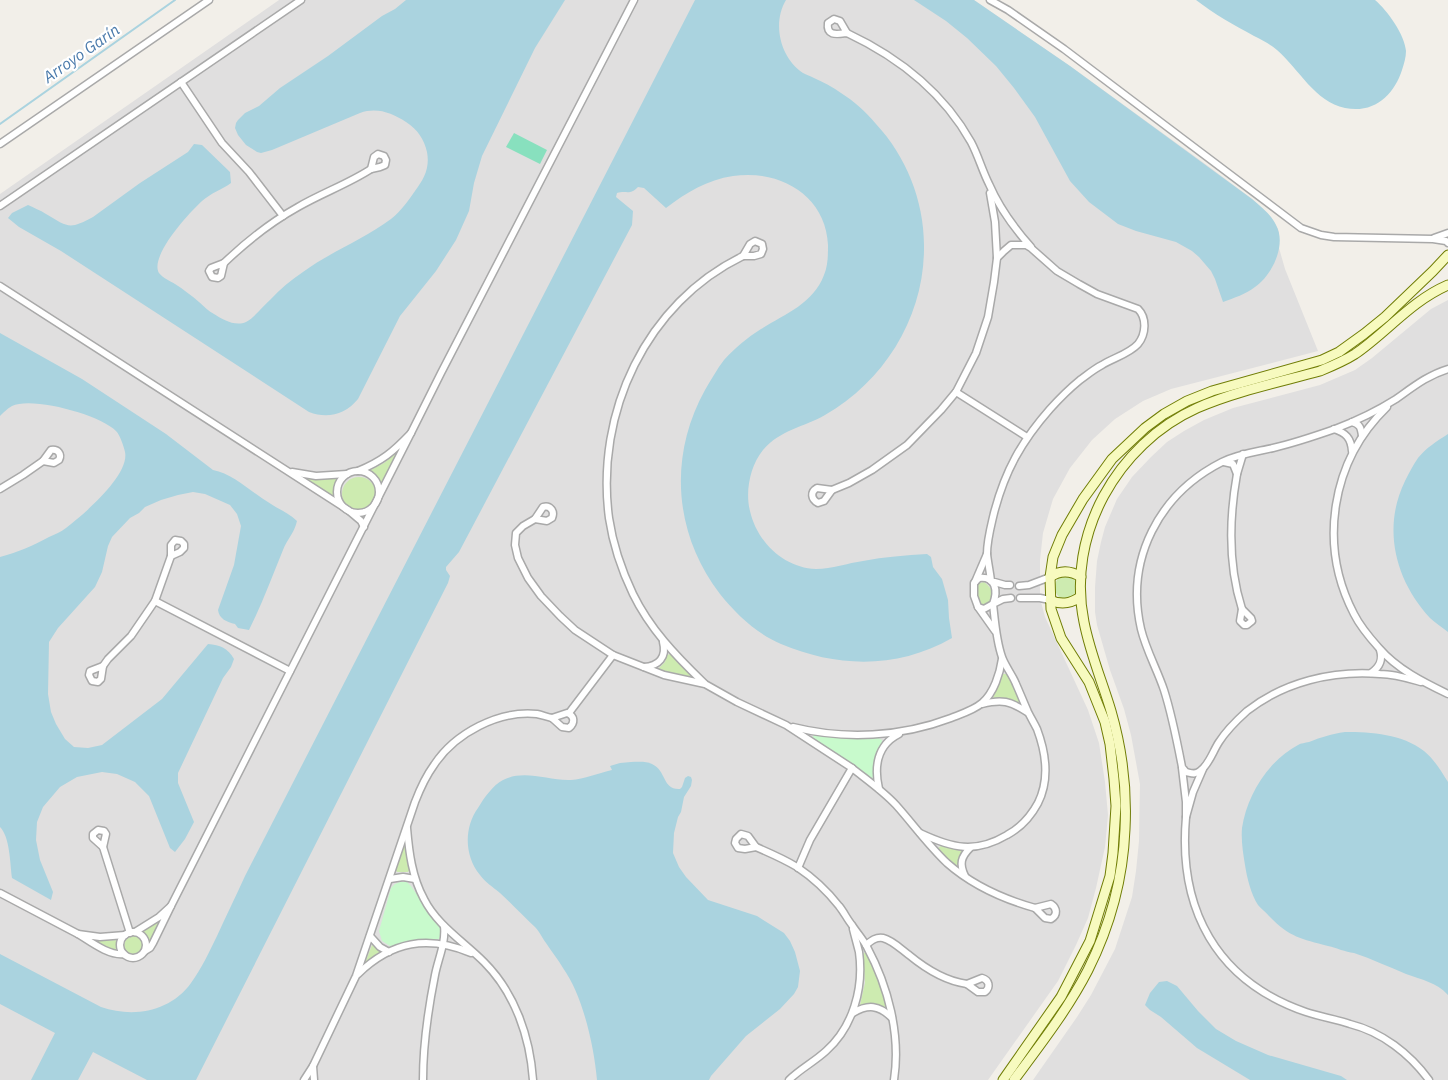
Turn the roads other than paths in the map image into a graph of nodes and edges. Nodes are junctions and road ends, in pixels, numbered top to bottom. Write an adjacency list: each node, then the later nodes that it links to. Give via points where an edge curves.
1 (209, 0): 7 (street)
2 (300, 0): 6 (street)
3 (634, 0): 27 (street)
4 (990, 0): 13 (street, via 1064,49 1301,228 1334,237)
5 (847, 33): 9 (street, via 905,67 938,97 960,124)
6 (181, 82): 10 (street); 11 (street, via 222,142)
7 (0, 144)
8 (371, 169): 11 (street)
9 (988, 183): 15 (street, via 1007,217); 18 (street)
10 (0, 206)
11 (283, 216): 19 (street)
12 (1448, 233): 13 (street)
13 (1433, 239): 14 (street)
14 (1448, 243)
15 (1031, 248): 18 (street, via 1012,245); 28 (street, via 1057,271 1079,284 1138,309 1142,313 1144,329 1137,345 1078,382)
16 (1447, 255): 46 (street, via 1385,316 1339,352 1322,360 1204,394 1164,414 1145,428 1112,459 1083,499 1056,548)
17 (743, 256): 63 (street, via 705,278 668,313 652,335 625,385 609,442 607,492 615,546 634,595)
18 (997, 258): 23 (street, via 992,300 983,333)
19 (224, 263)
20 (1448, 285): 47 (street, via 1425,297 1356,353 1340,362 1196,408 1153,435 1128,459 1103,496 1089,531)
21 (0, 286): 34 (street)
22 (1448, 369): 24 (street, via 1427,377)
23 (956, 392): 28 (street); 39 (street, via 907,445 872,470)
24 (1395, 399): 25 (street); 29 (street)
25 (1352, 422): 26 (street); 29 (street, via 1361,426)
26 (1334, 429): 30 (street, via 1347,435); 31 (street)
27 (411, 433): 35 (street, via 386,458); 40 (street)
28 (1027, 436): 44 (street, via 1003,482 990,528)
29 (1362, 436): 30 (street)
30 (1352, 452): 64 (street, via 1336,502 1333,528 1336,559 1344,593 1355,616)
31 (1243, 454): 33 (street); 37 (street)
32 (43, 461): 38 (street)
33 (1222, 462): 37 (street, via 1233,464); 82 (street, via 1190,482 1167,506 1151,534 1138,580 1141,629 1166,697)
34 (280, 467): 36 (street, via 309,476); 41 (street)
35 (358, 471): 36 (street); 40 (street, via 372,476 376,482)
36 (348, 474): 41 (street, via 339,483 337,495)
37 (1237, 474): 61 (street, via 1231,539)
38 (0, 489)
39 (832, 490)
40 (376, 502): 41 (street, via 372,508 360,513); 43 (street)
41 (348, 510): 43 (street)
42 (534, 519): 65 (street, via 519,529 514,545 528,578 575,630)
43 (364, 526): 70 (street)
44 (987, 553): 48 (street); 49 (street)
45 (171, 556): 58 (street)
46 (1050, 577): 47 (street, via 1065,571); 52 (street); 57 (street)
47 (1080, 577): 53 (street)
48 (991, 581): 49 (street, via 979,578); 50 (street); 59 (street, via 996,594)
49 (974, 583): 60 (street)
50 (1010, 586)
51 (1019, 586): 52 (street)
52 (1029, 586): 56 (street)
53 (1080, 597): 57 (street, via 1069,603); 122 (street, via 1090,649 1111,710 1122,762 1126,807 1123,860 1112,908 1087,971 1067,1006)
54 (1011, 598): 59 (street)
55 (1020, 598): 56 (street)
56 (1030, 598): 57 (street)
57 (1050, 600): 121 (street, via 1054,622 1089,682 1110,744 1116,806 1113,853 1110,876 1090,942 1061,997)
58 (155, 601): 68 (street, via 131,636); 70 (street)
59 (993, 604): 60 (street, via 984,609); 62 (street)
60 (978, 607): 62 (street)
61 (1242, 609)
62 (996, 632): 66 (street)
63 (662, 641): 69 (street, via 664,654 660,661); 74 (street)
64 (1380, 649): 67 (street); 71 (street, via 1381,662)
65 (613, 655): 69 (street); 78 (street)
66 (1002, 657): 76 (street, via 996,680); 77 (street)
67 (1394, 663): 72 (street); 73 (street)
68 (103, 666)
69 (643, 667): 74 (street)
70 (290, 671): 97 (street)
71 (1371, 673): 72 (street); 83 (street, via 1311,680 1266,699 1232,726)
72 (1390, 675): 73 (street)
73 (1421, 682): 75 (street)
74 (705, 684): 80 (street)
75 (1448, 694)
76 (982, 704): 77 (street, via 1006,701); 81 (street, via 932,725)
77 (1028, 712): 91 (street, via 1045,758 1041,797 1034,810 1013,832 1000,840)
78 (569, 714): 79 (street); 79 (street, via 574,722 566,728)
79 (552, 718): 87 (street, via 538,714 510,716 477,727 461,737 447,749 425,778)
80 (786, 725): 81 (street, via 853,734); 84 (street)
81 (902, 732): 85 (street, via 891,738 878,756 876,777)
82 (1182, 767): 83 (street, via 1192,774); 86 (street)
83 (1204, 767): 86 (street)
84 (852, 768): 85 (street); 92 (street, via 810,840)
85 (879, 789): 88 (street)
86 (1186, 817): 123 (street, via 1185,861 1194,904 1219,953 1231,966 1246,980 1282,1003 1368,1030 1405,1054)
87 (407, 824): 94 (street); 95 (street)
88 (920, 833): 91 (street, via 940,842); 93 (street)
89 (103, 847): 102 (street)
90 (756, 847): 92 (street)
91 (970, 848): 93 (street, via 961,861)
92 (798, 868): 100 (street, via 839,906)
93 (965, 877): 98 (street, via 1004,898)
94 (390, 878): 95 (street, via 403,876); 103 (street)
95 (415, 879): 99 (street, via 432,912)
96 (0, 893): 101 (street)
97 (171, 906): 102 (street); 106 (street, via 153,943)
98 (1035, 908)
99 (444, 926): 104 (street); 109 (street)
100 (852, 926): 105 (street); 112 (street, via 860,966)
101 (78, 934): 102 (street, via 100,937); 108 (street, via 106,950)
102 (130, 934): 106 (street, via 139,934 145,940); 108 (street, via 121,940 120,948)
103 (370, 936): 107 (street); 110 (street)
104 (442, 944): 107 (street, via 423,942); 109 (street); 117 (street, via 428,1012)
105 (866, 945): 111 (street, via 874,938 884,938 932,971); 113 (street, via 877,966)
106 (145, 951): 108 (street, via 137,958 128,958)
107 (389, 952): 110 (street)
108 (124, 954)
109 (476, 955): 118 (street, via 500,982 519,1016 528,1042)
110 (356, 976): 114 (street)
111 (967, 984)
112 (853, 1013): 113 (street, via 870,1006 886,1011); 119 (street, via 827,1050)
113 (892, 1018): 120 (street, via 896,1059)
114 (313, 1066): 115 (street); 116 (street)
115 (304, 1080)
116 (314, 1080)
117 (424, 1080)
118 (533, 1080)
119 (789, 1080)
120 (894, 1080)
121 (1003, 1080)
122 (1014, 1080)
123 (1429, 1080)

